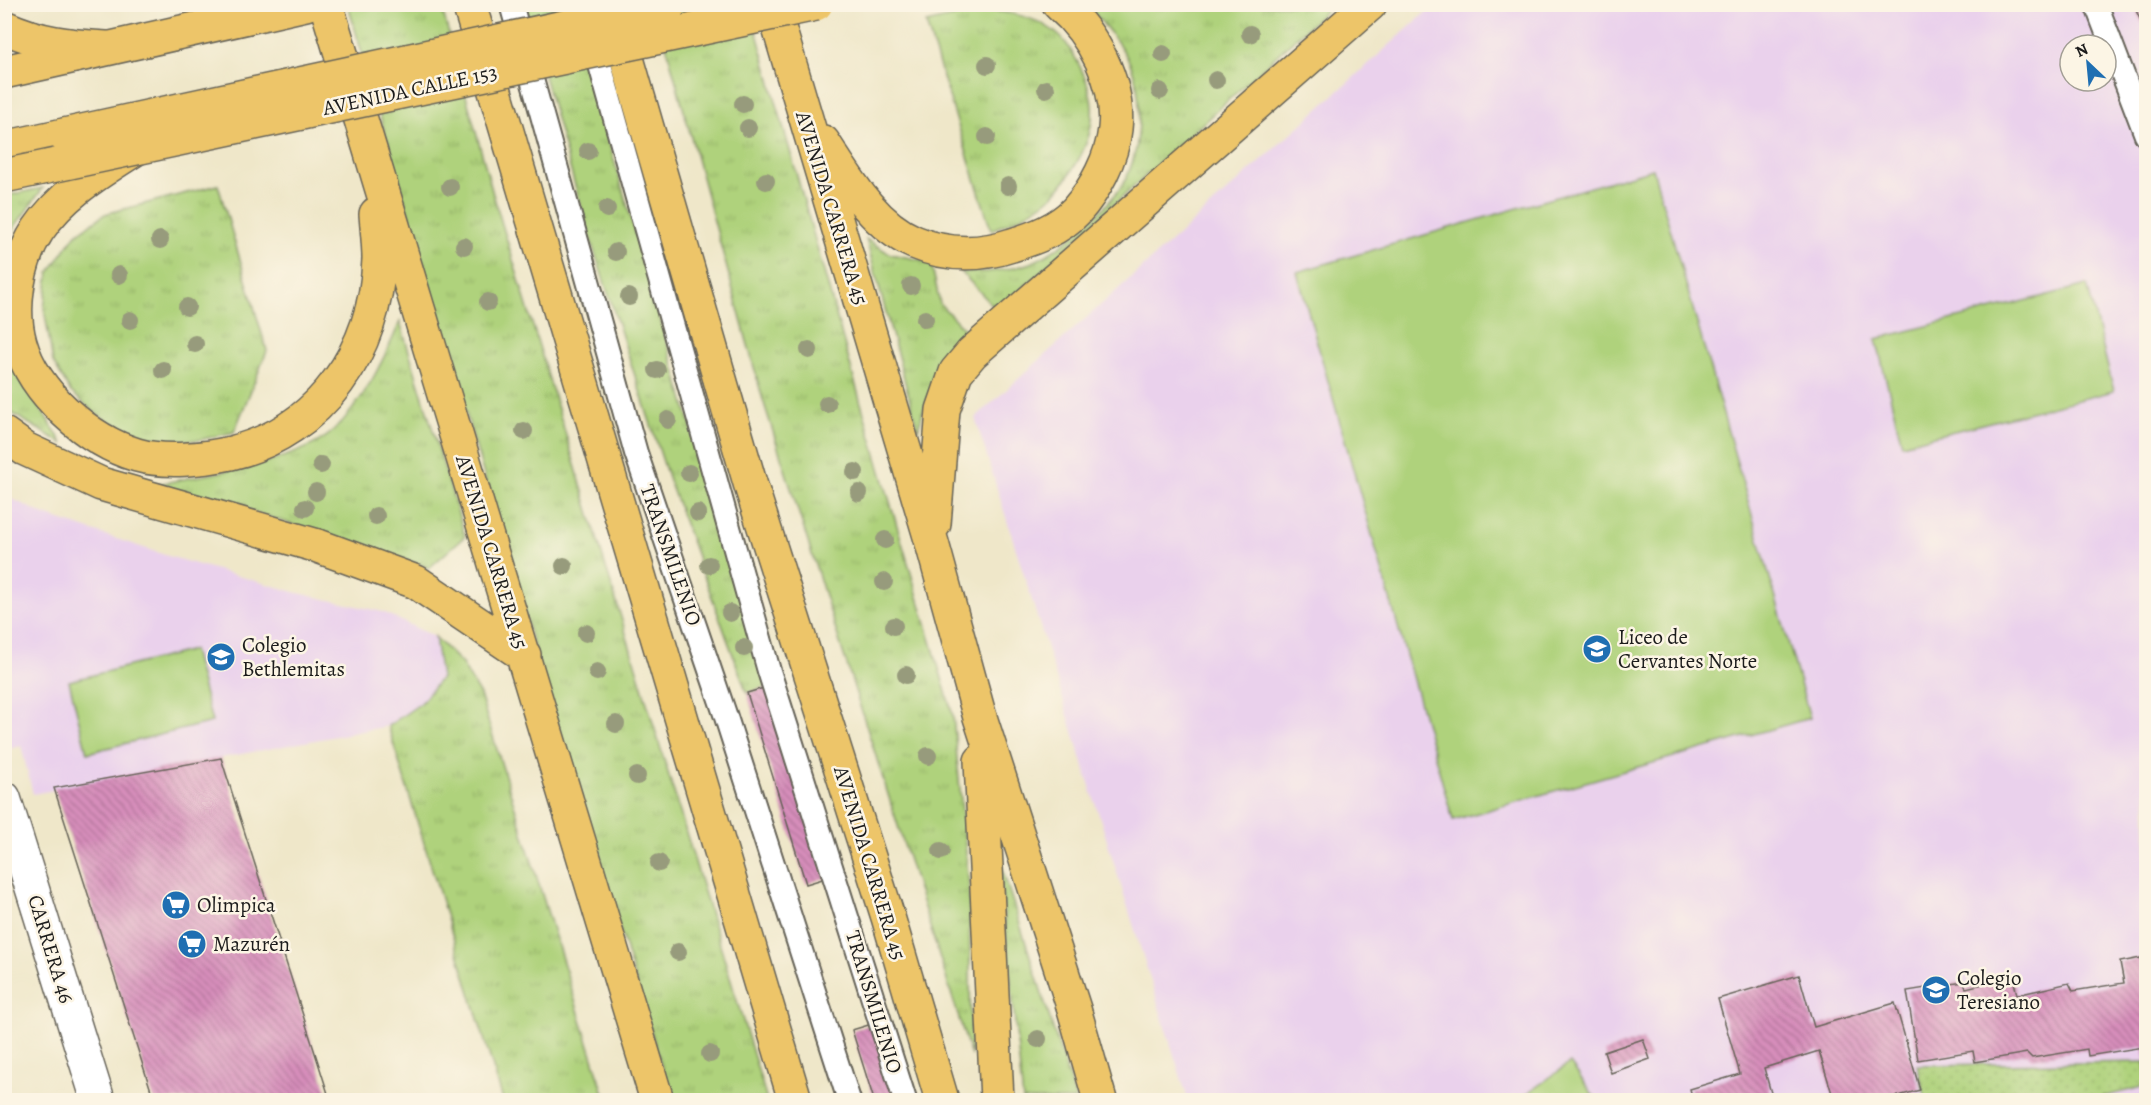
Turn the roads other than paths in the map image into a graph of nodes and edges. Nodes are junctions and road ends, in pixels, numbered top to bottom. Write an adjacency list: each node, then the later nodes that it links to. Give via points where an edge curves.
1 (306, 4): 14 (main road)
2 (326, 4): 18 (main road, AVENIDA CARRERA 45)
3 (469, 4): 29 (main road)
4 (511, 4): 30 (lane, TRANSMILENIO, via 636,453 729,726)
5 (583, 4): 31 (lane, TRANSMILENIO, via 770,671)
6 (612, 4): 32 (main road, AVENIDA CARRERA 45, via 750,483 888,917)
7 (670, 4): 19 (main road, AVENIDA CALLE 153, bridge)
8 (772, 4): 16 (main road, AVENIDA CARRERA 45)
9 (816, 4): 20 (main road, AVENIDA CALLE 153, bridge)
10 (1059, 4): 16 (main road, via 1093,44 1111,85 1115,129 1102,173 1075,211 1041,236 998,250 965,255 913,241 859,196)
11 (1370, 4): 23 (main road, via 967,359 948,390 943,410)
12 (2096, 4): 17 (lane)
13 (4, 27): 14 (main road, via 33,40)
14 (106, 48): 15 (main road)
15 (4, 72)
16 (805, 115): 23 (main road, AVENIDA CARRERA 45)
17 (2146, 135)
18 (368, 141): 20 (main road, via 379,259 375,296 359,349 331,393 302,422 276,438 202,460 139,455 85,430 35,375 20,343 16,305 21,268 38,231 63,200); 24 (main road, AVENIDA CARRERA 45)
19 (4, 148)
20 (135, 148): 21 (main road, AVENIDA CALLE 153, bridge)
21 (4, 176)
22 (4, 434): 24 (main road, via 25,449 101,484 318,546 416,582)
23 (932, 543): 25 (main road, AVENIDA CARRERA 45)
24 (524, 656): 28 (main road, AVENIDA CARRERA 45)
25 (979, 714): 33 (main road); 34 (main road, AVENIDA CARRERA 45)
26 (4, 798): 27 (street, CARRERA 46)
27 (98, 1101)
28 (657, 1101)
29 (795, 1101)
30 (849, 1101)
31 (904, 1101)
32 (942, 1101)
33 (997, 1101)
34 (1100, 1101)

